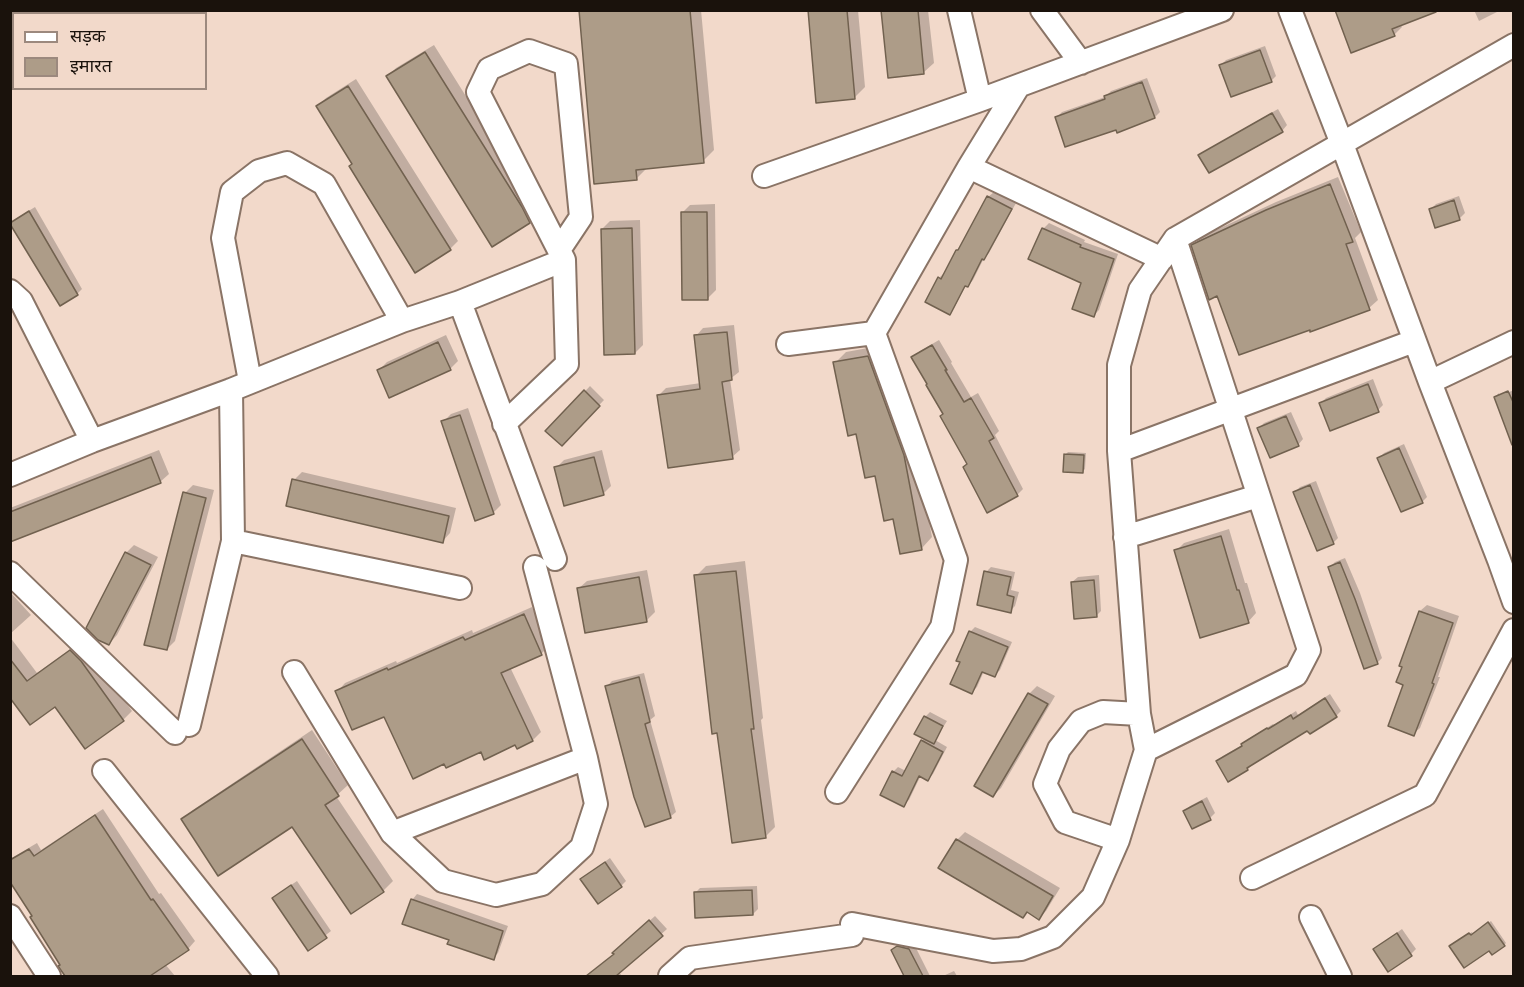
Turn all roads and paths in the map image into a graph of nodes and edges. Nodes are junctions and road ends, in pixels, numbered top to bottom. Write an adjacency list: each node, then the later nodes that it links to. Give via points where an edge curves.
1 (959, 10): 8 (street)
2 (1042, 10): 6 (street)
3 (1222, 10): 6 (street)
4 (1288, 11): 9 (street)
5 (1514, 45): 9 (street)
6 (1081, 63): 7 (street)
7 (1018, 87): 8 (street); 10 (street)
8 (980, 100): 11 (street)
9 (1342, 144): 12 (street); 19 (street)
10 (969, 167): 14 (street); 18 (street)
11 (764, 176)
12 (1175, 239): 14 (street); 24 (street)
13 (561, 255): 13 (street, via 581,216 566,64 529,51 489,69 478,92); 16 (street); 25 (street, via 567,364)
14 (1162, 260): 27 (street, via 1140,290 1119,365)
15 (10, 291): 26 (street, via 21,301)
16 (460, 302): 17 (street); 25 (street)
17 (402, 321): 23 (street); 23 (street, via 324,184 287,163 259,171 232,192 224,238)
18 (874, 333): 21 (street); 42 (street, via 956,560 942,627)
19 (1414, 341): 22 (street); 24 (street)
20 (1514, 342): 22 (street)
21 (788, 345)
22 (1430, 382): 32 (street)
23 (240, 385): 26 (street); 31 (street)
24 (1229, 409): 27 (street); 29 (street)
25 (504, 424): 40 (street, via 545,563)
26 (92, 441): 28 (street)
27 (1119, 451): 30 (street)
28 (10, 475)
29 (1258, 496): 30 (street); 39 (street, via 1309,650 1296,675)
30 (1125, 537): 38 (street)
31 (233, 541): 33 (street, via 182,729); 34 (street)
32 (1506, 555): 35 (street)
33 (10, 573)
34 (460, 588)
35 (1514, 602)
36 (1514, 630): 45 (street, via 1425,795)
37 (294, 672): 43 (street)
38 (1139, 714): 39 (street); 44 (street, via 1104,712 1081,721 1059,749 1045,784 1065,822)
39 (1146, 750): 44 (street)
40 (586, 758): 43 (street); 43 (street, via 596,804 582,848 542,884 496,895 443,881)
41 (104, 771): 49 (street)
42 (837, 792)
43 (392, 833)
44 (1118, 840): 50 (street, via 1093,897 1053,937 1022,950 993,951 852,929 690,958)
45 (1252, 878)
46 (10, 916): 48 (street)
47 (1311, 917): 51 (street)
48 (50, 976)
49 (267, 976)
50 (670, 976)
51 (1340, 976)

